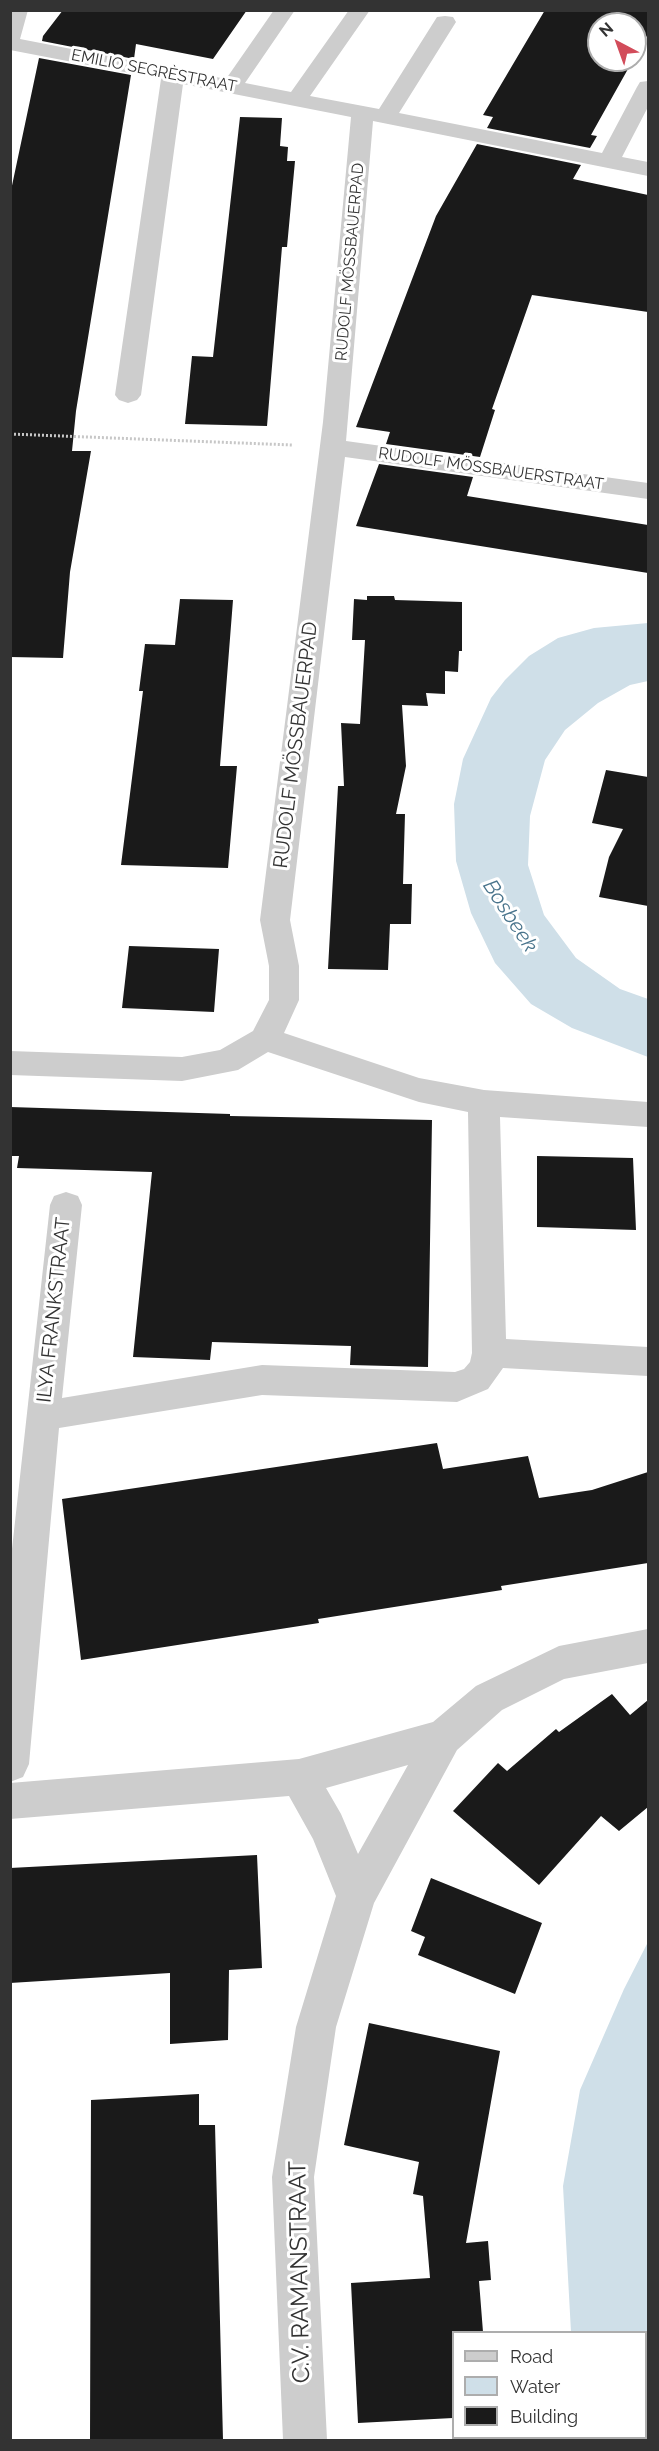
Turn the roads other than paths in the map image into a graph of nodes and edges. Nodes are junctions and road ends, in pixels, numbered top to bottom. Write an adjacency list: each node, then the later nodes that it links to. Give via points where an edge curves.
1 (17, 10): 5 (street)
2 (285, 10): 7 (street)
3 (360, 10): 9 (street)
4 (445, 22): 10 (street)
5 (10, 41): 6 (street, EMILIO SEGRÈSTRAAT)
6 (173, 74): 7 (street, EMILIO SEGRÈSTRAAT); 13 (street)
7 (232, 86): 9 (street, EMILIO SEGRÈSTRAAT)
8 (648, 87): 11 (street)
9 (297, 99): 10 (street, EMILIO SEGRÈSTRAAT)
10 (374, 115): 11 (street, EMILIO SEGRÈSTRAAT); 14 (street, RUDOLF MÖSSBAUERPAD)
11 (609, 161): 12 (street, EMILIO SEGRÈSTRAAT)
12 (648, 168)
13 (128, 394)
14 (333, 447): 15 (street, RUDOLF MÖSSBAUERSTRAAT); 16 (street, RUDOLF MÖSSBAUERPAD, via 275,920 284,966 284,1000)
15 (648, 491)
16 (266, 1039): 17 (street, via 227,1061 182,1069); 18 (street, via 419,1090)
17 (10, 1063)
18 (484, 1103): 19 (street); 21 (street)
19 (648, 1114)
20 (66, 1205): 23 (street, ILYA FRANKSTRAAT)
21 (489, 1353): 22 (street); 23 (street, via 486,1368 476,1379 458,1387 262,1380)
22 (648, 1362)
23 (43, 1416): 26 (street, ILYA FRANKSTRAAT)
24 (648, 1646): 25 (street, via 559,1663 489,1698)
25 (444, 1737): 27 (street); 29 (street, C.V. RAMANSTRAAT)
26 (10, 1764)
27 (299, 1778): 28 (street); 29 (street, via 327,1827)
28 (10, 1801)
29 (356, 1896): 30 (street, C.V. RAMANSTRAAT, via 316,2027 293,2177)
30 (305, 2440)

